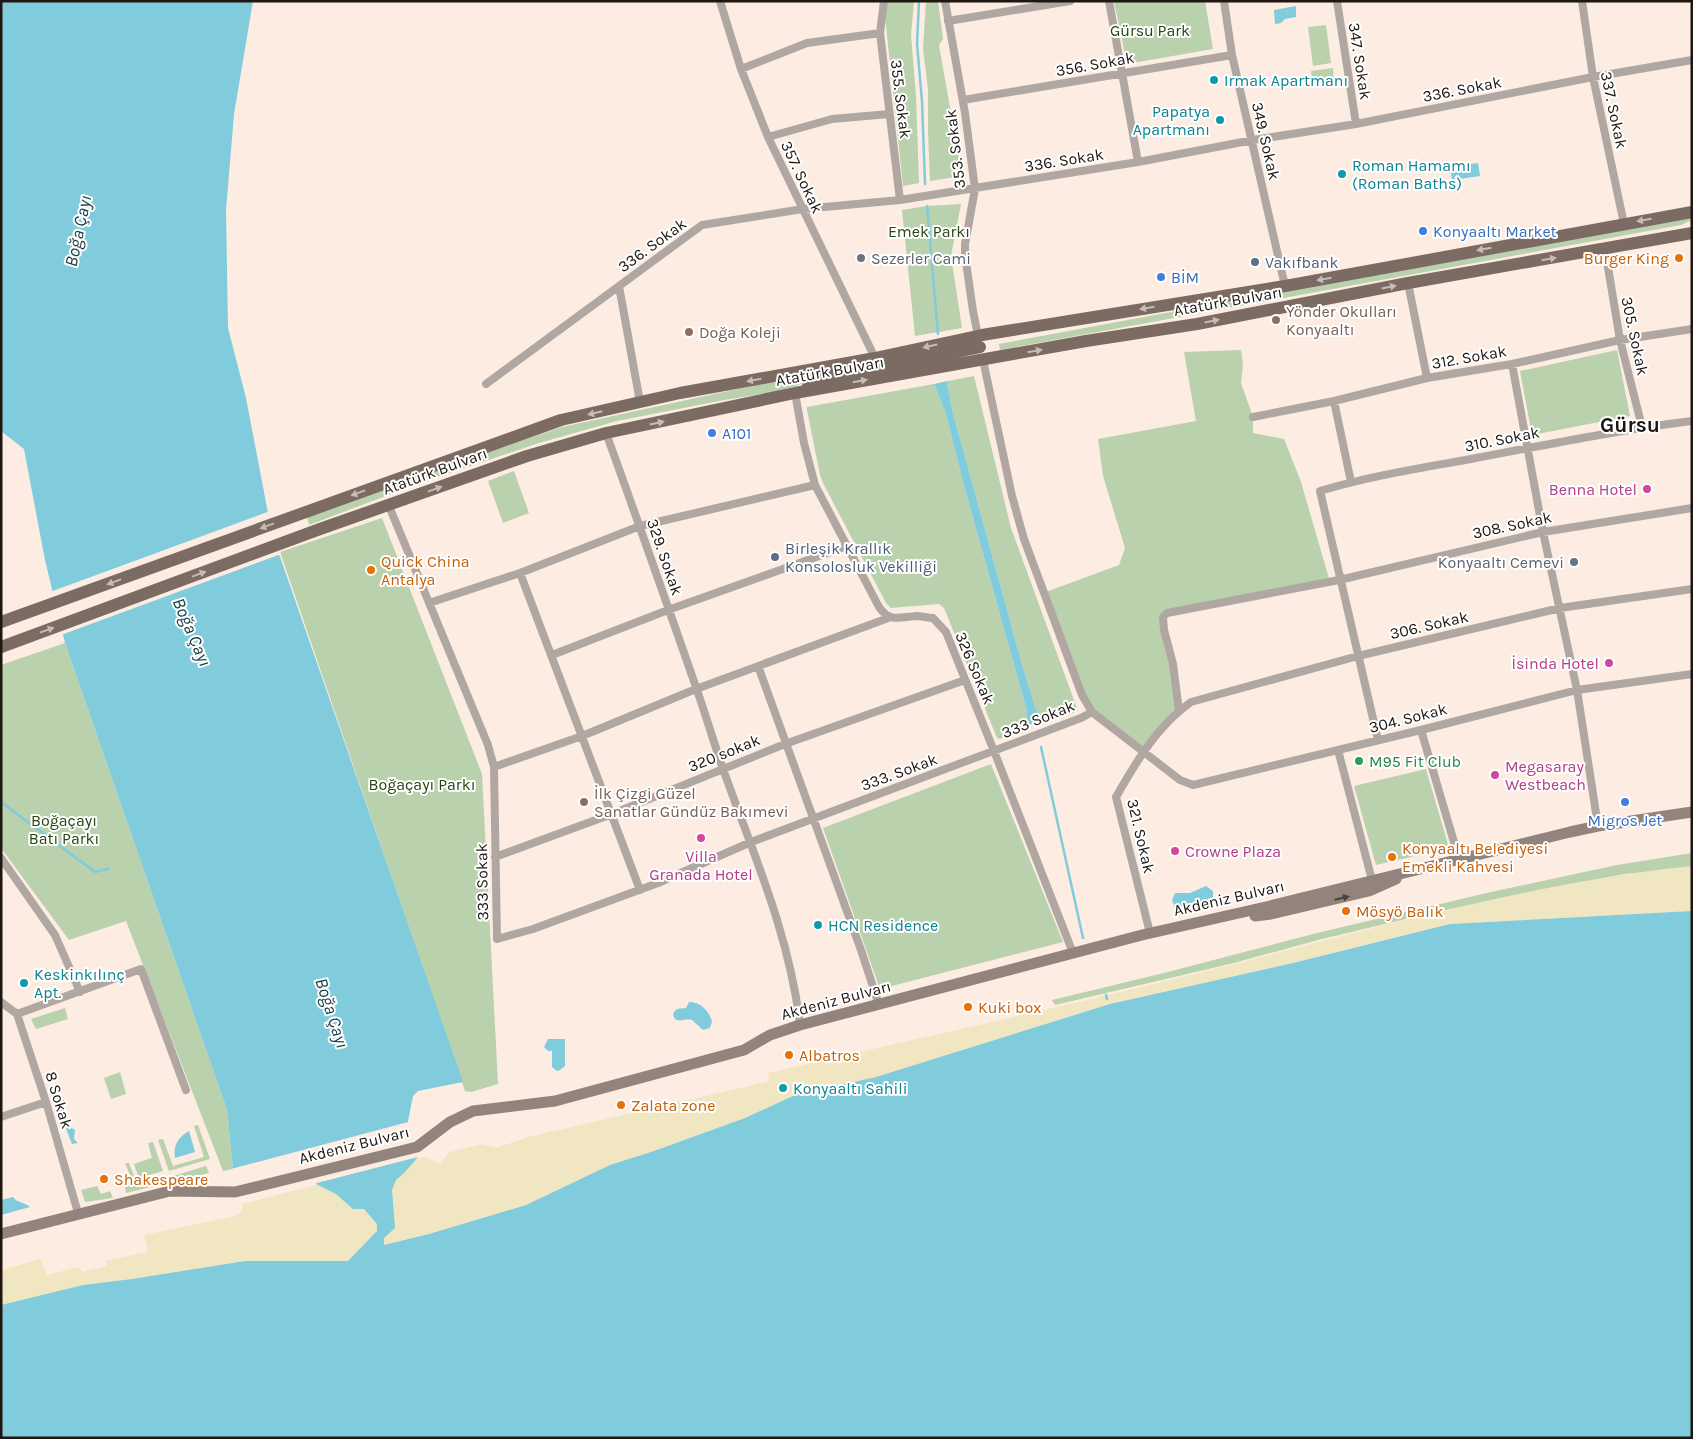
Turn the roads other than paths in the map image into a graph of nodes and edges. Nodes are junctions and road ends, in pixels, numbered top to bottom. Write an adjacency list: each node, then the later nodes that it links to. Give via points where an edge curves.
1 (720, 1): 13 (street, 357. Sokak)
2 (884, 1): 10 (street, 355. Sokak)
3 (945, 1): 9 (street, 353. Sokak)
4 (1070, 1): 9 (street)
5 (1109, 1): 14 (street)
6 (1224, 1): 11 (street, 349. Sokak)
7 (1337, 1): 18 (street, 347. Sokak)
8 (1582, 1): 15 (street, 337. Sokak)
9 (948, 21): 16 (street, 353. Sokak)
10 (880, 33): 13 (street, via 807,43); 17 (street, 355. Sokak)
11 (1232, 55): 14 (street, 356. Sokak); 20 (street, 349. Sokak)
12 (1692, 60): 15 (street, 336. Sokak)
13 (741, 69): 19 (street, 357. Sokak)
14 (1122, 74): 16 (street, 356. Sokak); 21 (street)
15 (1593, 77): 18 (street, 336. Sokak); 26 (street, 337. Sokak)
16 (963, 100): 22 (street, 353. Sokak)
17 (889, 114): 19 (street, via 832,119); 23 (street, 355. Sokak)
18 (1356, 124): 20 (street, 336. Sokak)
19 (768, 138): 24 (street, 357. Sokak)
20 (1252, 140): 21 (street, 336. Sokak); 33 (street, 349. Sokak)
21 (1138, 162): 22 (street, 336. Sokak)
22 (975, 188): 23 (street, 336. Sokak); 36 (street, 353. Sokak, via 965,255)
23 (900, 200): 24 (street, 336. Sokak)
24 (803, 209): 32 (street, 336. Sokak, via 702,225); 37 (street, 357. Sokak)
25 (1692, 212): 26 (main road, Atatürk Bulvarı, one-way to 26)
26 (1624, 224): 33 (main road, Atatürk Bulvarı, one-way to 33)
27 (1692, 226): 29 (main road)
28 (1692, 233): 29 (main road, Atatürk Bulvarı)
29 (1670, 237): 30 (main road, Atatürk Bulvarı)
30 (1605, 249): 31 (main road, Atatürk Bulvarı, one-way to 30); 35 (street, 305. Sokak)
31 (1408, 283): 36 (main road, Atatürk Bulvarı, one-way to 31, via 1197,324); 39 (street)
32 (619, 286): 40 (street, 336. Sokak); 43 (street)
33 (1285, 286): 36 (main road, Atatürk Bulvarı, one-way to 36)
34 (1692, 329): 35 (street, 312. Sokak)
35 (1620, 340): 38 (street, 312. Sokak); 46 (street, 305. Sokak)
36 (982, 348): 37 (main road, Atatürk Bulvarı, one-way to 37); 41 (main road, Atatürk Bulvarı, one-way to 36); 73 (street, 353. Sokak, via 991,403 1024,539 1065,653)
37 (874, 358): 43 (main road, Atatürk Bulvarı, one-way to 43)
38 (1512, 364): 39 (street, 312. Sokak); 48 (street)
39 (1427, 378): 42 (street, 312. Sokak)
40 (486, 384)
41 (795, 393): 47 (main road, Atatürk Bulvarı, one-way to 41); 50 (street)
42 (1334, 401): 44 (street, 312. Sokak); 49 (street)
43 (640, 402): 63 (main road, Atatürk Bulvarı, one-way to 63, via 530,431)
44 (1253, 417)
45 (1692, 421): 46 (street, 310. Sokak)
46 (1642, 427): 48 (street, 310. Sokak)
47 (606, 433): 51 (main road, Atatürk Bulvarı, one-way to 47, via 527,456); 53 (street, 329. Sokak)
48 (1528, 448): 49 (street, 310. Sokak); 54 (street)
49 (1351, 482): 57 (street, 310. Sokak, via 1320,492)
50 (815, 485): 53 (street); 55 (street)
51 (389, 506): 59 (street, 333 Sokak); 64 (main road, Atatürk Bulvarı, one-way to 51)
52 (1692, 508): 54 (street, 308. Sokak)
53 (640, 526): 56 (street); 61 (street, 329. Sokak)
54 (1543, 532): 57 (street, 308. Sokak); 60 (street)
55 (847, 546): 61 (street); 62 (street, via 879,607)
56 (520, 573): 59 (street); 65 (street)
57 (1339, 580): 66 (street); 72 (street, 308. Sokak, via 1167,613 1163,617 1164,630 1173,664)
58 (1692, 589): 60 (street, 306. Sokak)
59 (429, 603): 81 (street, 333 Sokak, via 482,729)
60 (1560, 608): 66 (street, 306. Sokak); 71 (street)
61 (668, 610): 65 (street); 70 (street, 329. Sokak)
62 (891, 618): 67 (street, 326 Sokak); 69 (street, 326 Sokak, via 933,618 946,632)
63 (1, 622)
64 (1, 647)
65 (552, 656): 75 (street)
66 (1358, 656): 72 (street, 306. Sokak, via 1191,702); 76 (street)
67 (758, 666): 70 (street, 326 Sokak); 77 (street)
68 (1692, 674): 71 (street, 304. Sokak)
69 (965, 680): 77 (street, 320 sokak); 79 (street, 326 Sokak)
70 (696, 689): 75 (street, 326 Sokak); 82 (street, 329. Sokak)
71 (1577, 690): 74 (street, 304. Sokak); 86 (street)
72 (1178, 711): 80 (street, 321. Sokak)
73 (1092, 712): 79 (street, 333 Sokak); 80 (street, 304. Sokak)
74 (1421, 730): 76 (street, 304. Sokak); 90 (street)
75 (582, 736): 81 (street, 326 Sokak); 84 (street)
76 (1378, 740): 78 (street, 304. Sokak)
77 (785, 744): 82 (street, 320 sokak); 85 (street)
78 (1338, 750): 80 (street, 304. Sokak, via 1193,785 1180,780); 91 (street)
79 (994, 751): 85 (street, 333. Sokak); 94 (street, 326 Sokak)
80 (1142, 751): 93 (street, 321. Sokak, via 1116,796)
81 (494, 767): 88 (street, 333 Sokak)
82 (723, 768): 84 (street, 320 sokak); 87 (street, 329. Sokak)
83 (1692, 812): 86 (main road, Akdeniz Bulvarı)
84 (612, 814): 88 (street, 320 sokak); 92 (street)
85 (814, 818): 87 (street, 333 Sokak); 97 (street)
86 (1598, 826): 90 (main road, Akdeniz Bulvarı)
87 (751, 842): 92 (street, 333 Sokak); 99 (street, 329. Sokak, via 783,941)
88 (495, 857): 92 (street, 333 Sokak, via 497,939)
89 (1, 858): 95 (street, via 55,934)
90 (1459, 858): 91 (main road, Akdeniz Bulvarı)
91 (1367, 885): 93 (main road, Akdeniz Bulvarı, via 1271,910)
92 (640, 890)
93 (1150, 933): 94 (main road, Akdeniz Bulvarı)
94 (1073, 953): 97 (main road, Akdeniz Bulvarı)
95 (80, 992): 98 (street); 100 (street, via 141,968)
96 (1, 1002): 98 (street)
97 (879, 1005): 99 (main road, Akdeniz Bulvarı)
98 (16, 1014): 101 (street, 8 Sokak)
99 (800, 1025): 103 (main road, Akdeniz Bulvarı, via 770,1035 744,1050 555,1101 473,1111 439,1129 417,1147 235,1192 170,1192)
100 (186, 1090)
101 (46, 1102): 102 (street); 103 (street, 8 Sokak)
102 (1, 1117)
103 (78, 1213): 104 (main road, Akdeniz Bulvarı)
104 (1, 1234)

